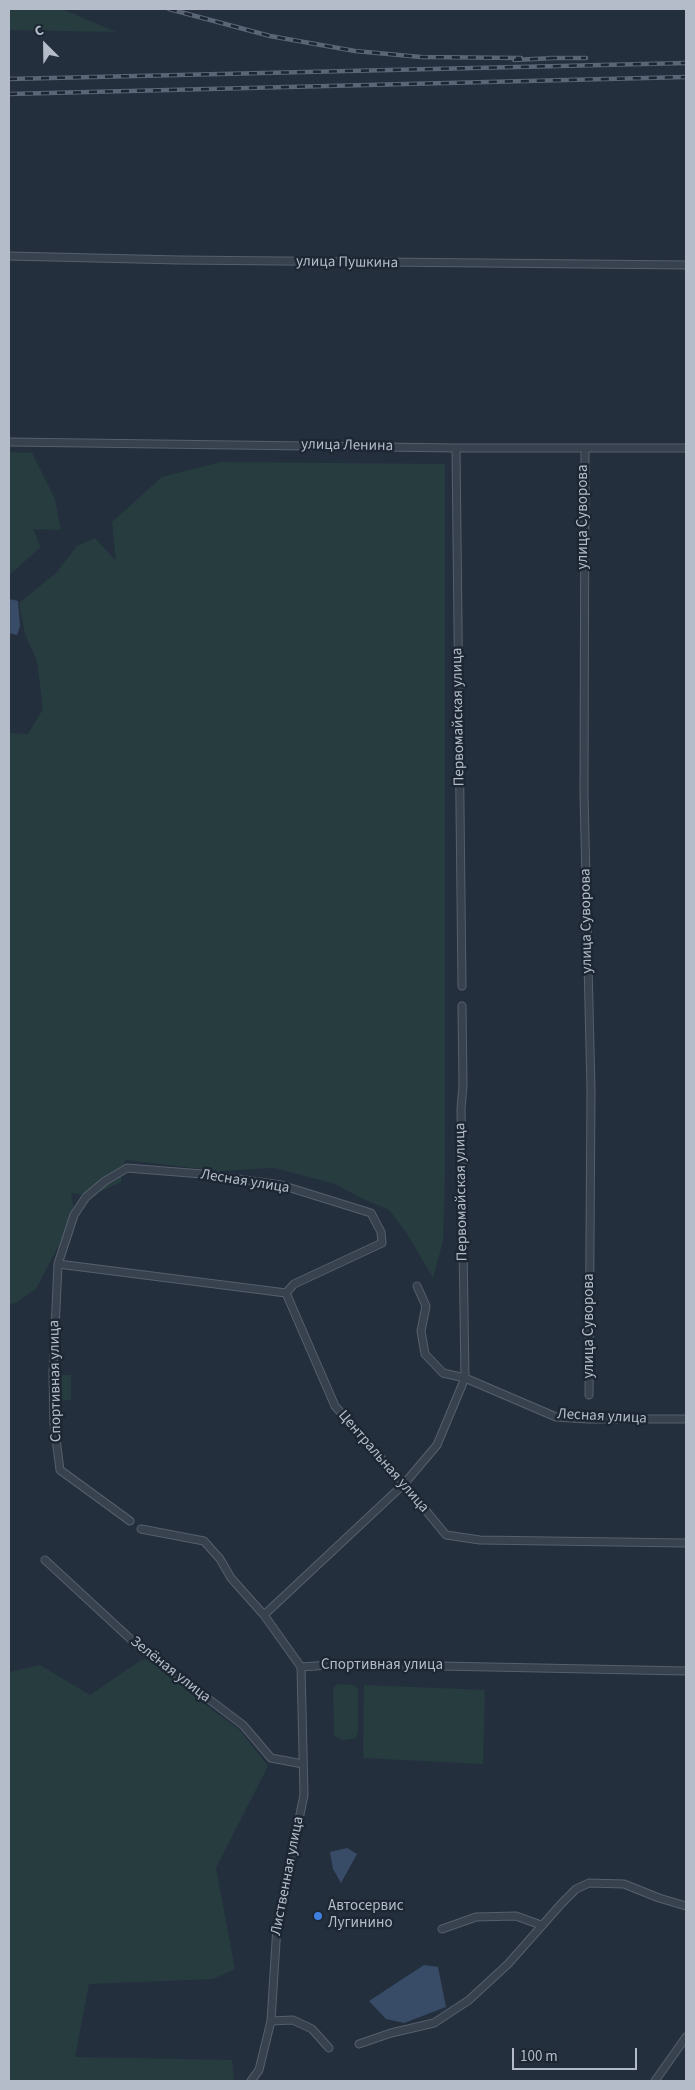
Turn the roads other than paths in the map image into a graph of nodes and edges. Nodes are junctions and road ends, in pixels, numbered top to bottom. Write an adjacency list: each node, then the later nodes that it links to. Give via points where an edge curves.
1 (9, 256): 2 (street, улица Пушкина)
2 (686, 265)
3 (9, 442): 4 (street, улица Ленина)
4 (456, 448): 5 (street, улица Ленина); 7 (street, Первомайская улица)
5 (584, 448): 6 (street, улица Ленина); 13 (street, улица Суворова, via 584,794 591,1090)
6 (686, 448)
7 (462, 986)
8 (462, 1006): 12 (street, Первомайская улица, via 463,1085 460,1109)
9 (58, 1264): 11 (street); 11 (street, Лесная улица, via 74,1215 86,1197 127,1168 282,1185 371,1213 382,1232 382,1243 294,1284); 16 (street, Спортивная улица, via 53,1374 54,1423 60,1470)
10 (417, 1286): 12 (street, Лесная улица, via 426,1306 421,1331 425,1354 443,1373)
11 (286, 1293): 15 (street, Центральная улица, via 334,1406)
12 (465, 1378): 14 (street, Лесная улица, via 556,1417); 15 (street, via 437,1445)
13 (589, 1395)
14 (686, 1419)
15 (404, 1484): 18 (street, Центральная улица, via 446,1535 480,1540); 20 (street)
16 (130, 1521)
17 (141, 1529): 20 (street, Спортивная улица, via 204,1541)
18 (686, 1543)
19 (45, 1560): 23 (street, Зелёная улица, via 137,1645 243,1725 272,1758)
20 (264, 1615): 21 (street, Спортивная улица)
21 (301, 1667): 22 (street, Спортивная улица, via 343,1664); 23 (street, Лиственная улица)
22 (686, 1671)
23 (303, 1764): 27 (street, Лиственная улица, via 304,1795 277,1926)
24 (686, 1906): 25 (street, via 624,1884 589,1883 576,1889)
25 (541, 1925): 26 (street, via 516,1916 476,1917); 29 (street, via 508,1964 469,2000 434,2024)
26 (442, 1929)
27 (271, 2021): 30 (street, via 293,2020 312,2029); 31 (street, Лиственная улица, via 259,2070)
28 (686, 2037): 32 (street)
29 (359, 2044)
30 (329, 2048)
31 (251, 2081)
32 (654, 2081)

